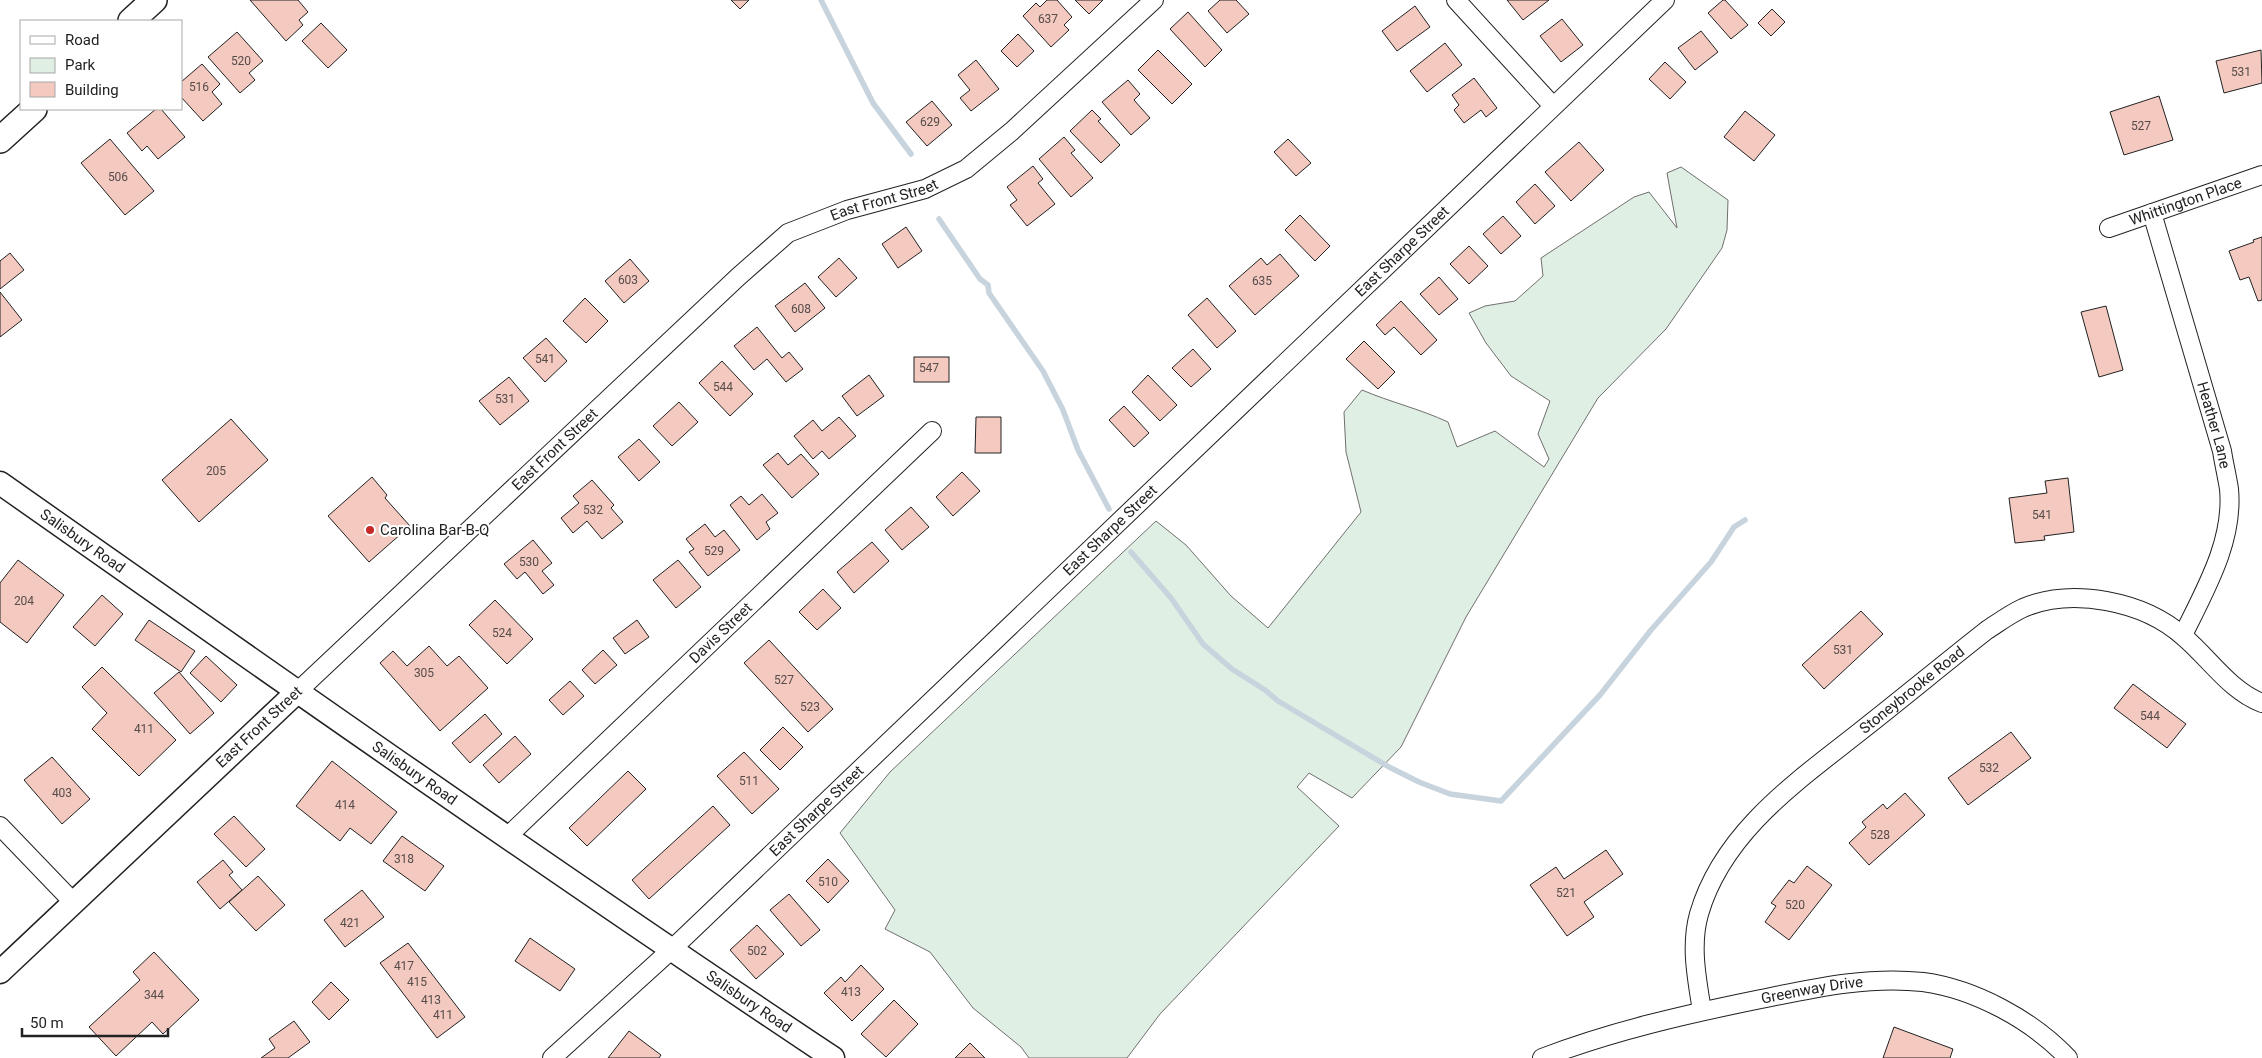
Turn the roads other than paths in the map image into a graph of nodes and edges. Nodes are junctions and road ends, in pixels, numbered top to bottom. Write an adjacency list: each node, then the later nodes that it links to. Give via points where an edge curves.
1 (154, 0): 5 (main road)
2 (1154, 0): 15 (street, East Front Street, via 966,169 925,189 847,210 788,233)
3 (1456, 0): 6 (street)
4 (1665, 0): 6 (street, East Sharpe Street)
5 (132, 20)
6 (1553, 106): 20 (street, East Sharpe Street)
7 (33, 110): 8 (main road)
8 (0, 140)
9 (2262, 175): 10 (street, Whittington Place)
10 (2152, 213): 11 (street, Whittington Place); 14 (street, Heather Lane, via 2222,451 2229,491 2226,531 2214,570)
11 (2109, 228)
12 (932, 431): 18 (street, Davis Street)
13 (0, 483): 15 (street, Salisbury Road)
14 (2183, 635): 16 (street, Stoneybrooke Road, via 2234,686); 22 (street, Stoneybrooke Road, via 2146,614 2106,600 2064,598 2023,608 1986,630 1788,789 1746,830 1731,850 1717,869 1699,915 1694,963)
15 (297, 692): 18 (street, Salisbury Road); 19 (street, East Front Street)
16 (2262, 703)
17 (0, 826): 19 (street)
18 (508, 836): 20 (street, Salisbury Road)
19 (74, 903): 21 (street, East Front Street)
20 (671, 950): 23 (street, East Sharpe Street); 24 (street, Salisbury Road)
21 (0, 972)
22 (1702, 1011): 25 (street, Greenway Drive); 26 (street, Greenway Drive, via 1868,980 1924,982 1977,997 2026,1022)
23 (552, 1058)
24 (833, 1058)
25 (1542, 1058)
26 (2068, 1058)

